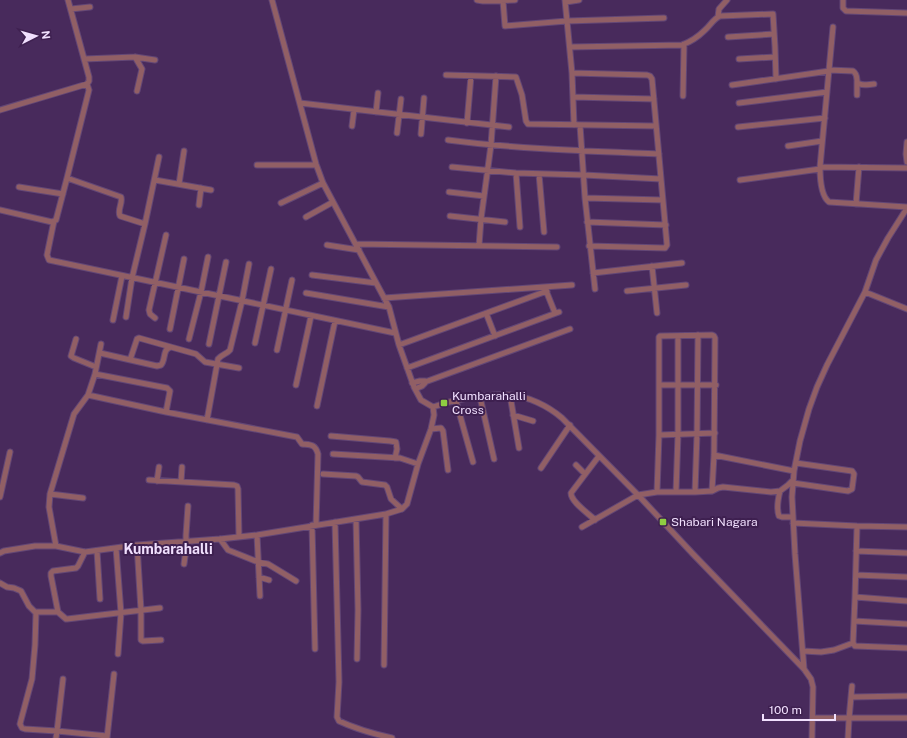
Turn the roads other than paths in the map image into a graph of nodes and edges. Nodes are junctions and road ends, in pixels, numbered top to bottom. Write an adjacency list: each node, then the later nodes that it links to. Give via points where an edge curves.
1 (68, 0): 11 (street)
2 (272, 0): 46 (street)
3 (477, 0): 4 (street)
4 (503, 0): 5 (street); 15 (street, via 505,26)
5 (515, 0)
6 (579, 0): 9 (street)
7 (727, 0): 13 (street, via 719,9)
8 (843, 0): 12 (street, via 846,11)
9 (566, 1): 15 (street)
10 (90, 7): 11 (street)
11 (71, 9): 23 (street)
12 (907, 13)
13 (718, 17): 17 (street, via 773,14); 19 (street, via 706,30)
14 (664, 18): 15 (street)
15 (567, 21): 20 (street)
16 (833, 27): 26 (street)
17 (774, 34): 18 (street); 22 (street)
18 (728, 37)
19 (684, 44): 20 (street); 40 (street)
20 (570, 47): 27 (street)
21 (135, 57): 23 (street); 25 (street); 36 (street, via 142,69)
22 (776, 57): 24 (street); 31 (street)
23 (84, 59): 33 (street, via 89,77)
24 (740, 59)
25 (155, 60)
26 (829, 71): 31 (street); 32 (street, via 856,72); 37 (street)
27 (572, 73): 41 (street); 44 (street, via 650,76)
28 (446, 75): 29 (street)
29 (471, 76): 30 (street); 53 (street)
30 (496, 76): 54 (street, via 517,78 528,124); 56 (street)
31 (776, 79): 35 (street)
32 (857, 81): 34 (street, via 860,84); 39 (street)
33 (87, 84): 47 (street); 82 (street, via 89,90)
34 (874, 84)
35 (732, 85)
36 (137, 91)
37 (827, 92): 45 (street); 52 (street)
38 (378, 93): 49 (street)
39 (857, 95)
40 (683, 96)
41 (573, 97): 44 (street); 54 (street)
42 (424, 98): 51 (street)
43 (401, 99): 50 (street)
44 (654, 99): 57 (street)
45 (739, 103)
46 (300, 104): 48 (street); 73 (street)
47 (0, 110)
48 (354, 110): 49 (street); 55 (street)
49 (376, 112): 50 (street)
50 (398, 115): 51 (street); 60 (street)
51 (422, 118): 53 (street); 61 (street)
52 (825, 118): 59 (street); 63 (street)
53 (467, 123): 56 (street)
54 (577, 125): 57 (street); 68 (street)
55 (352, 126)
56 (492, 126): 58 (street); 65 (street)
57 (656, 126): 69 (street)
58 (509, 127)
59 (738, 127)
60 (397, 133)
61 (421, 134)
62 (448, 140): 65 (street)
63 (822, 141): 66 (street); 76 (street)
64 (907, 142): 71 (street)
65 (491, 145): 68 (street); 78 (street)
66 (788, 146)
67 (184, 151): 87 (street)
68 (582, 151): 69 (street); 81 (street)
69 (659, 154): 83 (street)
70 (159, 157): 84 (street)
71 (907, 162)
72 (257, 165): 73 (street)
73 (316, 165): 86 (street)
74 (452, 167): 78 (street)
75 (858, 167): 76 (street); 77 (street); 99 (street)
76 (820, 168): 85 (street); 99 (street, via 827,201)
77 (907, 168)
78 (487, 171): 79 (street); 93 (street)
79 (516, 173): 80 (street); 110 (street)
80 (539, 174): 81 (street); 111 (street)
81 (584, 175): 83 (street); 94 (street)
82 (67, 178): 92 (street); 108 (street, via 121,197 120,216)
83 (661, 178): 95 (street)
84 (155, 180): 87 (street); 108 (street)
85 (740, 180)
86 (323, 183): 96 (street); 97 (street)
87 (179, 184): 89 (street)
88 (19, 187): 92 (street)
89 (201, 188): 90 (street); 98 (street)
90 (211, 190)
91 (449, 192): 93 (street)
92 (63, 194): 105 (street)
93 (484, 196): 104 (street)
94 (585, 198): 95 (street); 107 (street)
95 (663, 200): 109 (street)
96 (333, 202): 103 (street); 113 (street)
97 (281, 203)
98 (198, 204)
99 (856, 204): 100 (street)
100 (907, 207): 141 (street, via 876,260)
101 (0, 210): 105 (street)
102 (450, 216): 104 (street)
103 (306, 217)
104 (481, 219): 106 (street); 115 (street)
105 (54, 221): 128 (street, via 46,254 49,260)
106 (504, 222)
107 (587, 222): 109 (street); 116 (street)
108 (145, 224): 129 (street)
109 (666, 225): 116 (street, via 665,248)
110 (520, 227)
111 (544, 232)
112 (166, 235): 131 (street)
113 (356, 244): 115 (street); 118 (street)
114 (327, 245): 118 (street)
115 (479, 246): 117 (street)
116 (590, 246): 126 (street)
117 (557, 247)
118 (359, 250): 132 (street)
119 (208, 257): 140 (street)
120 (184, 259): 135 (street)
121 (226, 262): 143 (street)
122 (682, 263): 124 (street)
123 (249, 264): 145 (street)
124 (652, 266): 126 (street); 136 (street)
125 (271, 269): 146 (street)
126 (593, 273): 138 (street)
127 (312, 275): 132 (street)
128 (122, 276): 129 (street); 155 (street)
129 (132, 278): 131 (street); 153 (street)
130 (292, 280): 149 (street)
131 (155, 283): 135 (street); 154 (street, via 149,310)
132 (376, 283): 144 (street)
133 (572, 285): 137 (street)
134 (686, 285): 136 (street)
135 (179, 287): 140 (street); 157 (street)
136 (654, 288): 139 (street); 151 (street)
137 (546, 289): 144 (street); 150 (street); 161 (street, via 557,313)
138 (595, 289)
139 (627, 291)
140 (201, 292): 143 (street); 164 (street)
141 (865, 292): 148 (street); 211 (street, via 818,387 805,422)
142 (306, 293): 147 (street)
143 (219, 296): 145 (street); 166 (street)
144 (384, 298): 147 (street)
145 (242, 301): 146 (street); 173 (street, via 230,350 220,356)
146 (263, 306): 149 (street); 167 (street)
147 (389, 307): 159 (street)
148 (907, 309)
149 (286, 310): 152 (street); 170 (street)
150 (486, 313): 161 (street); 168 (street)
151 (657, 313)
152 (311, 316): 156 (street); 180 (street)
153 (126, 317)
154 (155, 318)
155 (113, 320)
156 (335, 321): 159 (street); 190 (street)
157 (170, 328)
158 (570, 329): 178 (street)
159 (395, 333): 168 (street)
160 (698, 335): 162 (street); 183 (street); 184 (street, via 712,335 716,338)
161 (495, 336): 176 (street)
162 (678, 336): 181 (street, via 659,337); 182 (street)
163 (76, 339): 174 (street, via 71,356)
164 (189, 340)
165 (101, 344): 171 (street)
166 (208, 344)
167 (255, 344)
168 (399, 345): 176 (street)
169 (170, 347): 172 (street, via 166,350 161,365); 172 (street, via 139,338); 173 (street, via 196,354 205,362)
170 (277, 350)
171 (100, 353): 172 (street); 174 (street)
172 (130, 360)
173 (218, 364): 175 (street); 194 (street)
174 (96, 367): 177 (street)
175 (239, 368)
176 (407, 368): 179 (street)
177 (95, 374): 186 (street); 192 (street, via 167,388 170,391)
178 (425, 382): 179 (street); 185 (street)
179 (412, 383): 185 (street)
180 (296, 385)
181 (659, 385): 182 (street); 201 (street)
182 (678, 385): 183 (street); 199 (street)
183 (696, 385): 184 (street); 200 (street)
184 (716, 385): 198 (street)
185 (415, 389): 191 (street, via 421,400)
186 (88, 395): 192 (street); 230 (street, via 74,414)
187 (510, 395): 188 (street); 193 (street); 196 (street, via 526,398 553,410)
188 (480, 397): 189 (street); 209 (street)
189 (456, 401): 191 (street); 210 (street)
190 (317, 406)
191 (433, 408): 197 (street)
192 (166, 412): 194 (street)
193 (514, 415): 195 (street); 203 (street)
194 (207, 420): 242 (street, via 294,436 302,444 316,448 318,454)
195 (533, 421)
196 (570, 425): 206 (street); 216 (street)
197 (431, 429): 212 (street); 217 (street, via 441,428 444,431)
198 (715, 433): 200 (street); 207 (street)
199 (678, 434): 200 (street); 201 (street); 228 (street)
200 (697, 434): 229 (street)
201 (659, 435): 227 (street)
202 (331, 436): 208 (street, via 396,442)
203 (519, 448)
204 (10, 452): 232 (street)
205 (333, 454): 208 (street)
206 (599, 456): 220 (street); 231 (street)
207 (714, 456): 218 (street); 225 (street)
208 (396, 458): 212 (street)
209 (494, 459)
210 (473, 462)
211 (796, 462): 218 (street); 223 (street, via 852,471 852,489 848,492)
212 (418, 464): 235 (street, via 407,504)
213 (576, 465): 220 (street)
214 (159, 467): 222 (street)
215 (182, 467): 224 (street)
216 (541, 468)
217 (448, 470)
218 (794, 471): 223 (street)
219 (323, 474): 235 (street, via 356,476 362,482 385,485 391,499)
220 (585, 474): 239 (street, via 571,496)
221 (148, 480): 222 (street)
222 (157, 481): 224 (street)
223 (793, 481): 226 (street); 237 (street)
224 (181, 482): 247 (street, via 237,486)
225 (712, 491): 226 (street, via 724,487); 229 (street)
226 (780, 491): 237 (street, via 777,507 779,516)
227 (657, 492): 228 (street); 231 (street)
228 (676, 492): 229 (street)
229 (695, 492)
230 (50, 494): 233 (street); 250 (street, via 49,507)
231 (638, 495): 239 (street); 285 (street)
232 (0, 497)
233 (83, 498)
234 (188, 506): 249 (street)
235 (402, 509): 236 (street)
236 (386, 514): 238 (street); 284 (street)
237 (793, 517): 241 (street)
238 (356, 519): 240 (street); 283 (street)
239 (595, 520): 244 (street)
240 (335, 522): 242 (street); 298 (street, via 339,682 337,717 339,721 370,733)
241 (793, 523): 243 (street); 281 (street)
242 (314, 525): 246 (street); 280 (street)
243 (857, 526): 245 (street); 254 (street)
244 (582, 527)
245 (907, 527)
246 (257, 535): 247 (street); 258 (street)
247 (239, 537): 248 (street)
248 (220, 540): 249 (street); 258 (street, via 228,550)
249 (186, 541): 251 (street); 259 (street)
250 (56, 546): 255 (street); 256 (street, via 35,546)
251 (137, 546): 252 (street); 271 (street)
252 (116, 548): 253 (street); 273 (street)
253 (97, 551): 255 (street); 268 (street)
254 (856, 551): 257 (street); 260 (street)
255 (85, 552): 272 (street, via 76,568 51,573)
256 (0, 553)
257 (907, 553)
258 (258, 562): 261 (street); 264 (street, via 268,564)
259 (184, 564)
260 (856, 575): 262 (street); 267 (street)
261 (259, 577): 263 (street); 266 (street)
262 (907, 577)
263 (269, 580)
264 (296, 581)
265 (0, 583): 274 (street, via 21,591)
266 (260, 596)
267 (855, 597): 269 (street); 275 (street)
268 (100, 599)
269 (907, 601)
270 (160, 608): 271 (street)
271 (141, 610): 273 (street); 277 (street, via 141,641)
272 (58, 612): 273 (street, via 67,619); 274 (street)
273 (121, 612): 282 (street)
274 (36, 613): 294 (street, via 32,679 20,724 25,729)
275 (854, 621): 276 (street); 278 (street)
276 (907, 624)
277 (161, 640)
278 (853, 643): 279 (street, via 855,646); 281 (street, via 822,652)
279 (907, 648)
280 (315, 650)
281 (803, 650): 285 (street)
282 (118, 654)
283 (357, 659)
284 (384, 665)
285 (804, 669): 291 (street, via 813,687)
286 (114, 674): 296 (street)
287 (63, 679): 294 (street)
288 (852, 686): 289 (street)
289 (851, 696): 290 (street); 293 (street)
290 (907, 696)
291 (812, 718): 293 (street); 299 (street)
292 (907, 718): 293 (street)
293 (849, 719): 300 (street)
294 (57, 731): 295 (street); 297 (street)
295 (82, 736): 296 (street)
296 (107, 737)
297 (56, 738)
298 (392, 738)
299 (812, 738)
300 (848, 738)

